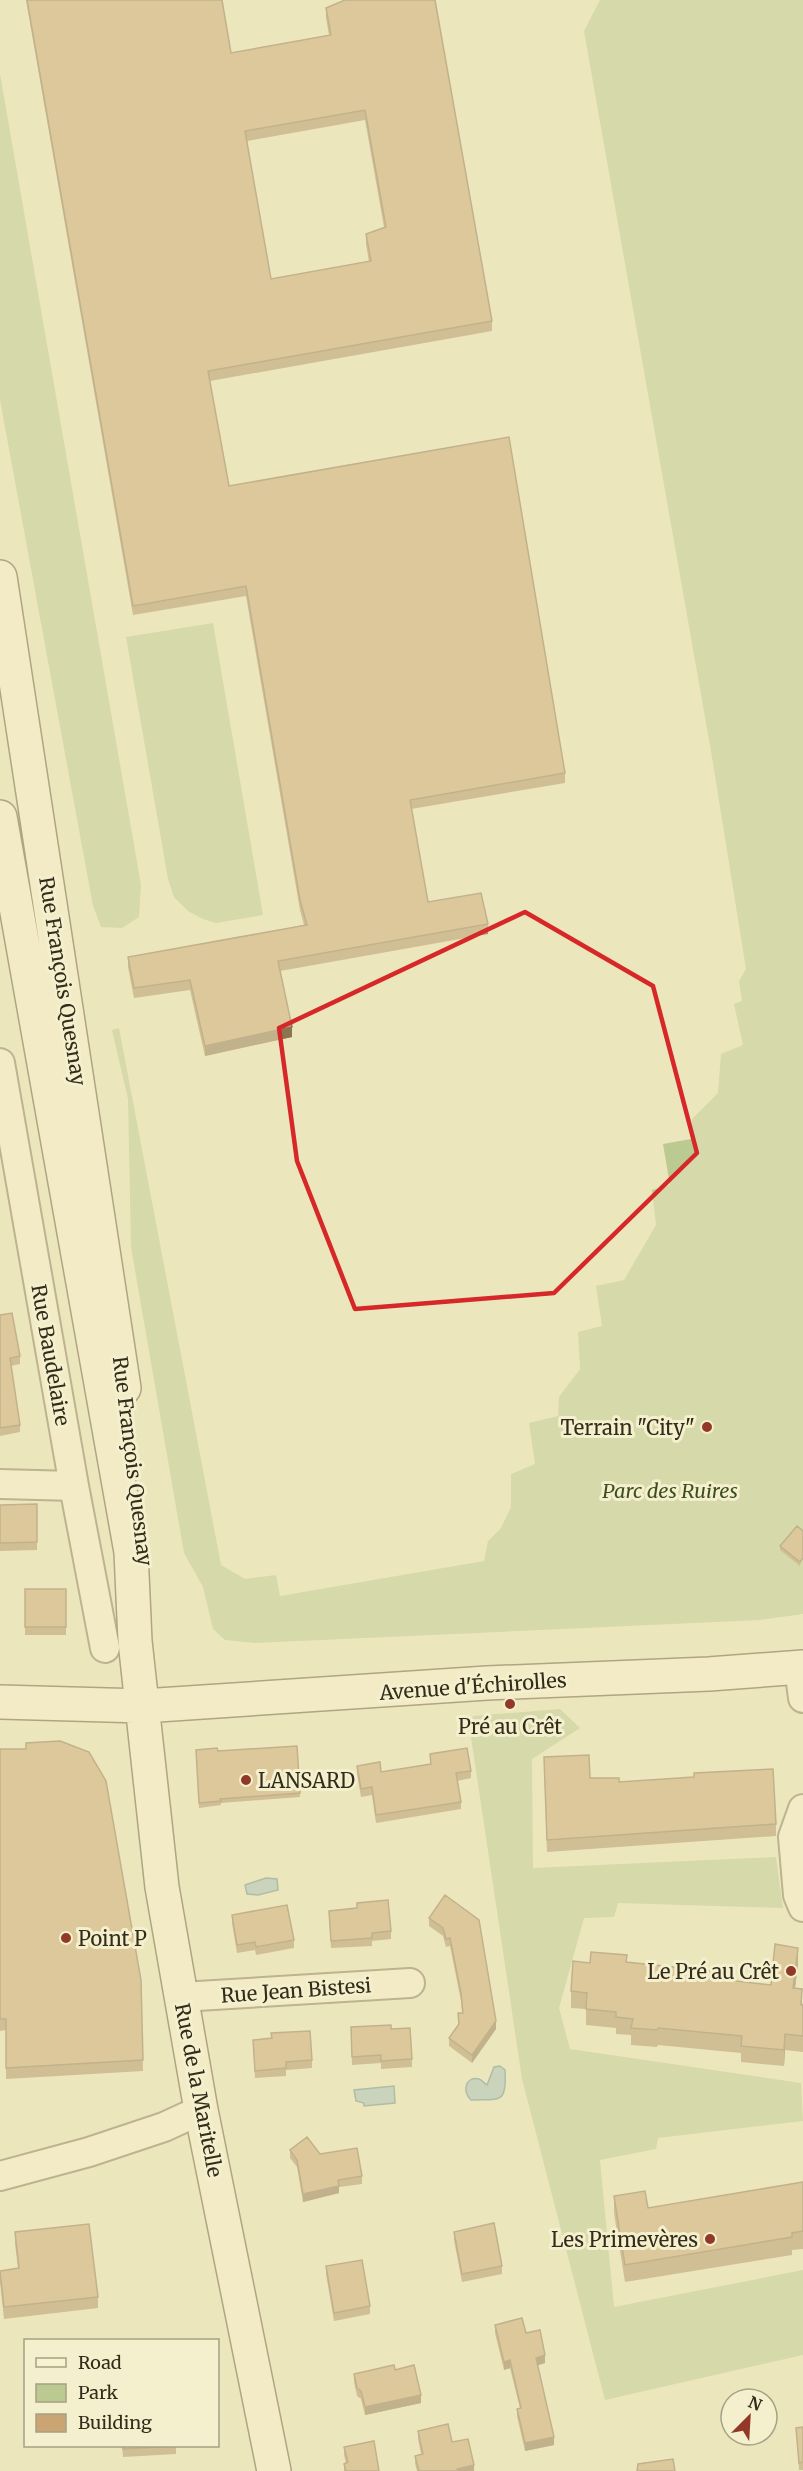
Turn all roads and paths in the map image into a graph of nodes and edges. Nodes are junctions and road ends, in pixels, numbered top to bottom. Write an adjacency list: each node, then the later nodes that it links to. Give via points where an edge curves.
1 (0, 577): 9 (street, Rue François Quesnay, via 147,1539 149,1639)
2 (0, 817): 9 (street, Rue François Quesnay, via 131,1552)
3 (0, 1063): 5 (street, Rue Baudelaire)
4 (0, 1484): 5 (street)
5 (74, 1486): 6 (street, Rue Baudelaire)
6 (105, 1648)
7 (802, 1678): 9 (street, Avenue d'Échirolles, via 709,1674 487,1683)
8 (0, 1702): 9 (street, Avenue d'Échirolles)
9 (143, 1706): 13 (street, Rue de la Maritelle, via 162,1887)
10 (803, 1809): 11 (street, via 794,1837 798,1895)
11 (803, 1906)
12 (410, 1983): 13 (street, Rue Jean Bistesi)
13 (181, 1997): 14 (street, Rue de la Maritelle)
14 (201, 2110): 15 (street, via 89,2152); 16 (street, Rue de la Maritelle)
15 (0, 2176)
16 (274, 2471)

